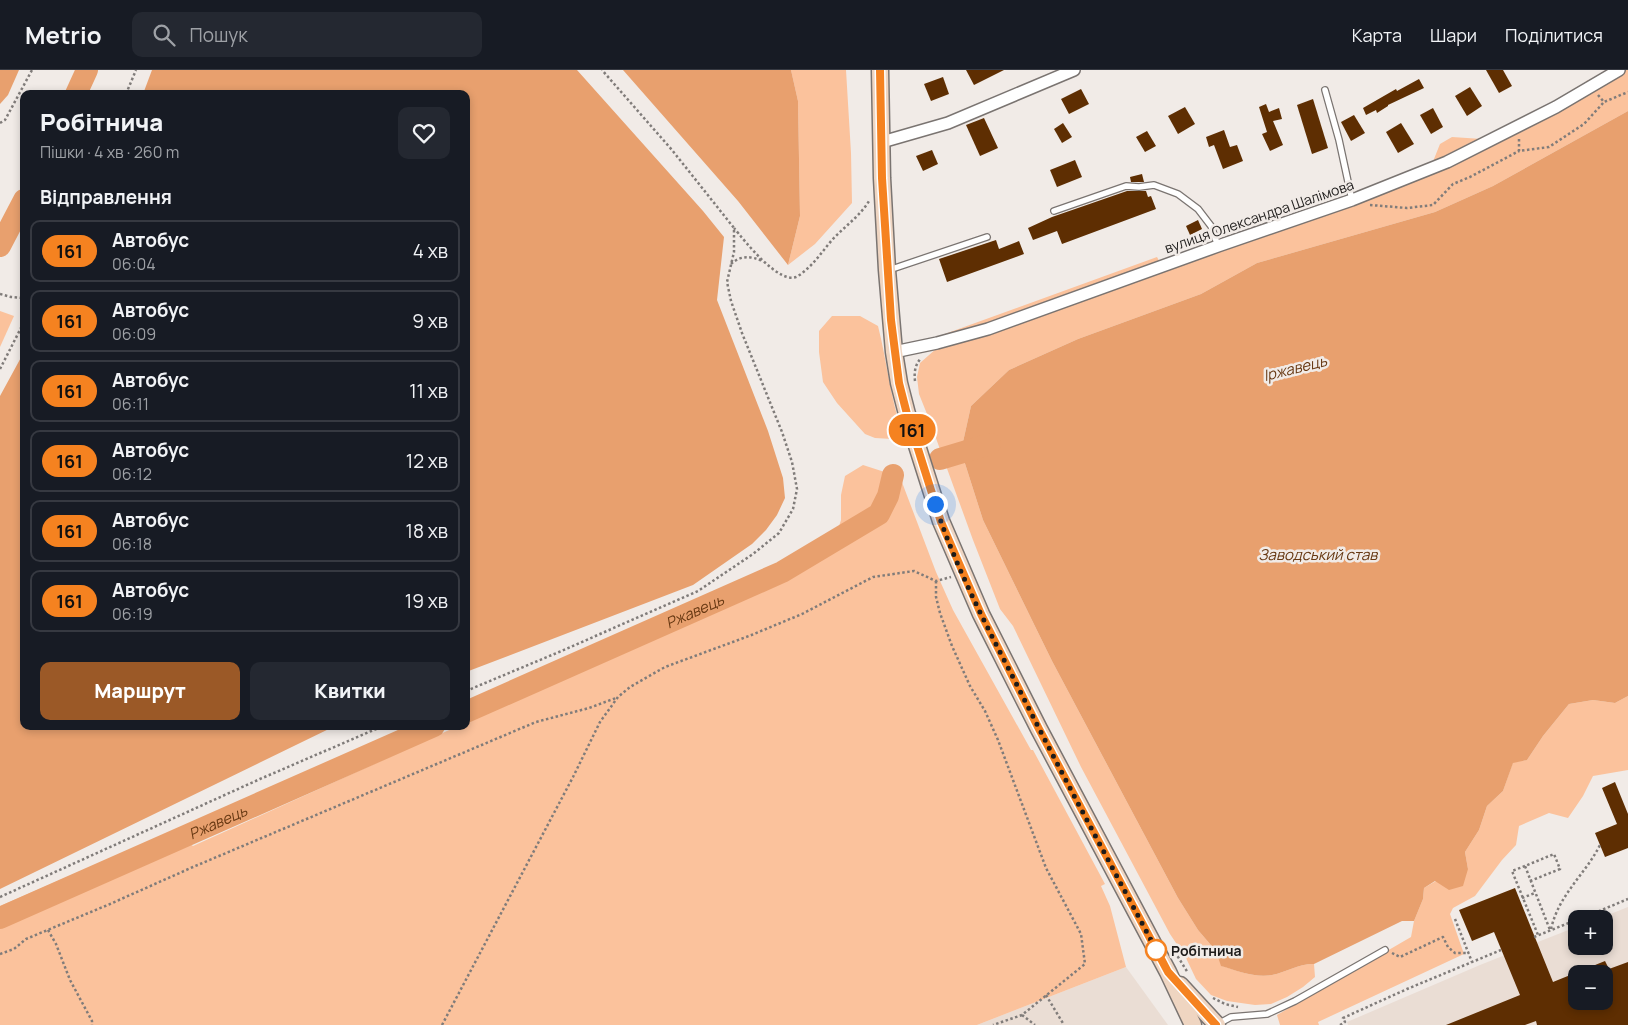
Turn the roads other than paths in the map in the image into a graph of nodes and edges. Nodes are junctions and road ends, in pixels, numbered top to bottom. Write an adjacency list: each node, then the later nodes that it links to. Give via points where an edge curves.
1 (880, 70): 5 (main road)
2 (1074, 70): 5 (street, via 948,123)
3 (1619, 70): 6 (street, вулиця Олександра Шалімова, via 1556,107 1446,162)
4 (1326, 90): 6 (lane)
5 (882, 142): 10 (main road)
6 (1352, 200): 9 (street, вулиця Олександра Шалімова)
7 (1054, 211): 9 (lane, via 1126,186 1154,185 1178,194 1198,209 1211,226)
8 (987, 237): 10 (lane)
9 (1218, 246): 11 (street, вулиця Олександра Шалімова, via 988,329)
10 (887, 270): 11 (main road)
11 (894, 352): 13 (main road, via 907,414 941,522 962,572 1044,738)
12 (1385, 950): 15 (lane, via 1267,1014 1231,1017)
13 (1168, 972): 14 (main road); 15 (main road)
14 (1193, 1025)
15 (1217, 1025)

